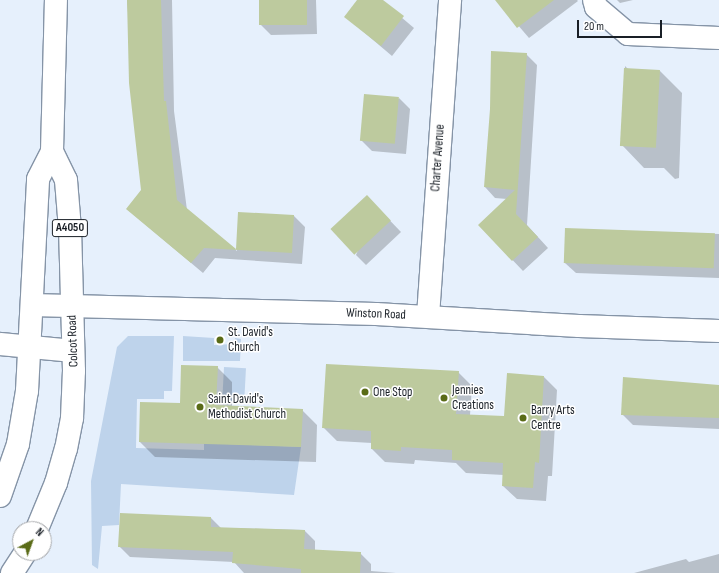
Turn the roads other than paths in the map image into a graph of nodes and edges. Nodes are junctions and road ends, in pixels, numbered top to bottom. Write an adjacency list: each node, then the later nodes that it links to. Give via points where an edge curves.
1 (56, 0): 5 (street, Colcot Road / A4050)
2 (450, 0): 8 (street, Charter Avenue)
3 (594, 0): 4 (street, via 596,7 628,34)
4 (719, 38)
5 (52, 151): 6 (street, Colcot Road / A4050, via 38,178); 7 (street, Colcot Road / A4050, via 66,180)
6 (32, 305): 7 (street, Winston Road); 11 (street, Colcot Road / A4050)
7 (72, 307): 8 (street, Winston Road); 12 (street, Colcot Road / A4050)
8 (428, 316): 9 (street, Winston Road, via 579,326)
9 (719, 331)
10 (0, 344): 11 (street)
11 (31, 348): 12 (street); 13 (street, Colcot Road / A4050, via 18,444)
12 (73, 351): 14 (street, Colcot Road / A4050, via 72,418 66,450)
13 (0, 496)
14 (40, 521)

